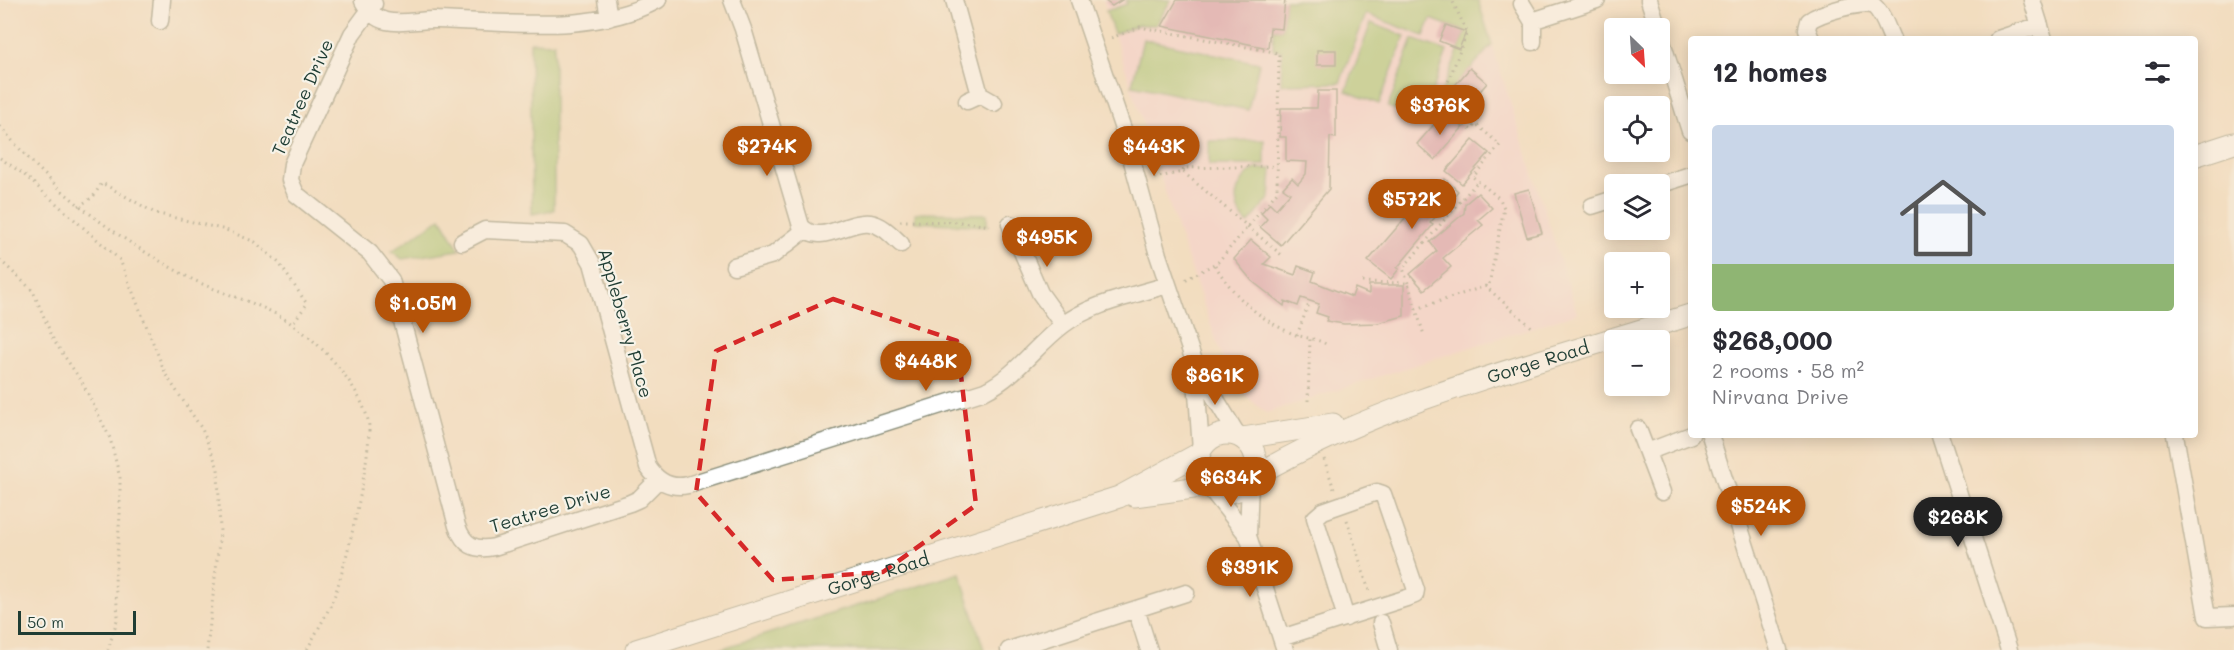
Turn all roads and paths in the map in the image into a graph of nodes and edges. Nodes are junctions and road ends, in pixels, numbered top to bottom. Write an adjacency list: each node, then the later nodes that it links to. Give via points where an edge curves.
1 (162, 0): 16 (street)
2 (606, 0): 14 (street)
3 (658, 0): 14 (street)
4 (732, 0): 44 (street, via 744,29 796,215)
5 (954, 0): 25 (street)
6 (1079, 0): 54 (street, via 1124,132)
7 (1452, 0): 35 (path, via 1467,32 1439,106 1471,130 1476,124 1500,145 1473,177)
8 (1597, 0): 17 (street)
9 (1649, 0): 15 (street)
10 (2032, 0): 18 (street)
11 (1881, 3): 19 (street, via 1854,2 1817,15 1809,21); 20 (street)
12 (370, 4): 14 (street, via 386,21 547,23); 79 (street, Teatree Drive, via 292,164 290,180 297,194 370,252 387,273 463,540 478,548 494,547 630,503)
13 (1522, 4): 17 (street)
14 (609, 18)
15 (1654, 18)
16 (160, 21)
17 (1532, 21): 23 (street)
18 (2042, 32): 21 (street)
19 (1810, 36)
20 (1891, 36)
21 (2017, 36)
22 (1111, 38): 31 (path, via 1140,27 1279,53)
23 (1533, 42)
24 (1670, 68): 26 (street)
25 (980, 100)
26 (1688, 125)
27 (0, 126): 38 (path, via 31,164)
28 (2234, 143): 29 (main road)
29 (2198, 155)
30 (0, 158): 93 (path, via 120,260 166,375 202,429 218,468 220,533)
31 (1277, 166): 32 (path, via 1184,168); 42 (path, via 1277,192)
32 (1183, 172): 34 (path); 42 (path)
33 (1688, 176): 36 (street)
34 (1154, 178)
35 (1478, 181): 53 (path, via 1403,267); 55 (path, via 1504,205)
36 (1670, 181)
37 (1604, 203): 39 (street)
38 (78, 206): 59 (path, via 187,277 273,312); 59 (path, via 93,197 102,183 155,213 226,230 255,242 279,263 306,304)
39 (1592, 207)
40 (1010, 224): 60 (street, via 1040,293)
41 (990, 226): 43 (path, via 901,220)
42 (1248, 227): 47 (path); 49 (path)
43 (884, 229): 44 (street, via 869,223 823,234); 46 (street)
44 (805, 230): 50 (street, via 772,261)
45 (462, 242): 79 (street, Appleberry Place, via 473,225 485,230 558,233 571,236 585,248 644,457)
46 (902, 244)
47 (1284, 257)
48 (0, 260): 92 (path, via 33,291 54,341 82,382 110,438 120,478 120,506 115,582 118,617)
49 (1215, 265): 51 (path); 62 (path, via 1250,308)
50 (734, 266)
51 (1185, 280)
52 (1362, 282): 53 (path)
53 (1408, 283): 57 (path)
54 (1167, 285): 60 (street, via 1084,313); 66 (street)
55 (1485, 286): 57 (path); 61 (path)
56 (1310, 301): 62 (path)
57 (1416, 309): 63 (path)
58 (1688, 316): 68 (main road, Gorge Road)
59 (292, 324): 94 (path, via 340,367 368,420 369,440 354,523 333,600)
60 (1063, 325): 79 (street, via 1010,376 985,391 688,485 674,486)
61 (1534, 329)
62 (1297, 335): 64 (path)
63 (1424, 335)
64 (1310, 339): 65 (path); 67 (path)
65 (1327, 345)
66 (1195, 364): 71 (street); 75 (street)
67 (1308, 401)
68 (1386, 412): 71 (main road, Gorge Road, via 1287,433); 78 (main road, Gorge Road, via 1314,442)
69 (1638, 429): 76 (street)
70 (1688, 436): 76 (street)
71 (1240, 437): 75 (main road, via 1213,437); 78 (main road, via 1249,444 1256,460)
72 (1711, 438): 99 (street)
73 (1941, 438): 100 (street)
74 (2176, 438): 88 (street, via 2207,617)
75 (1200, 452): 80 (main road, via 1200,475); 82 (main road, Gorge Road)
76 (1647, 452): 81 (street)
77 (1324, 459): 83 (path)
78 (1252, 479): 80 (main road, via 1236,491); 84 (street)
79 (658, 480)
80 (1209, 487): 82 (main road, Gorge Road); 84 (street)
81 (1662, 492)
82 (1119, 498): 95 (main road, Gorge Road)
83 (1340, 505): 87 (path); 87 (street, via 1377,492 1383,494 1389,509 1416,590); 89 (street, via 1315,518)
84 (1248, 536): 90 (street)
85 (1186, 593): 86 (street)
86 (1136, 609): 91 (street); 97 (street)
87 (1378, 616): 89 (street); 98 (street)
88 (2234, 616)
89 (1346, 618): 90 (street)
90 (1283, 644)
91 (1031, 647): 96 (street)
92 (108, 650)
93 (207, 650)
94 (307, 650)
95 (636, 650)
96 (1009, 650)
97 (1149, 650)
98 (1389, 650)
99 (1779, 650)
100 (2008, 650)

